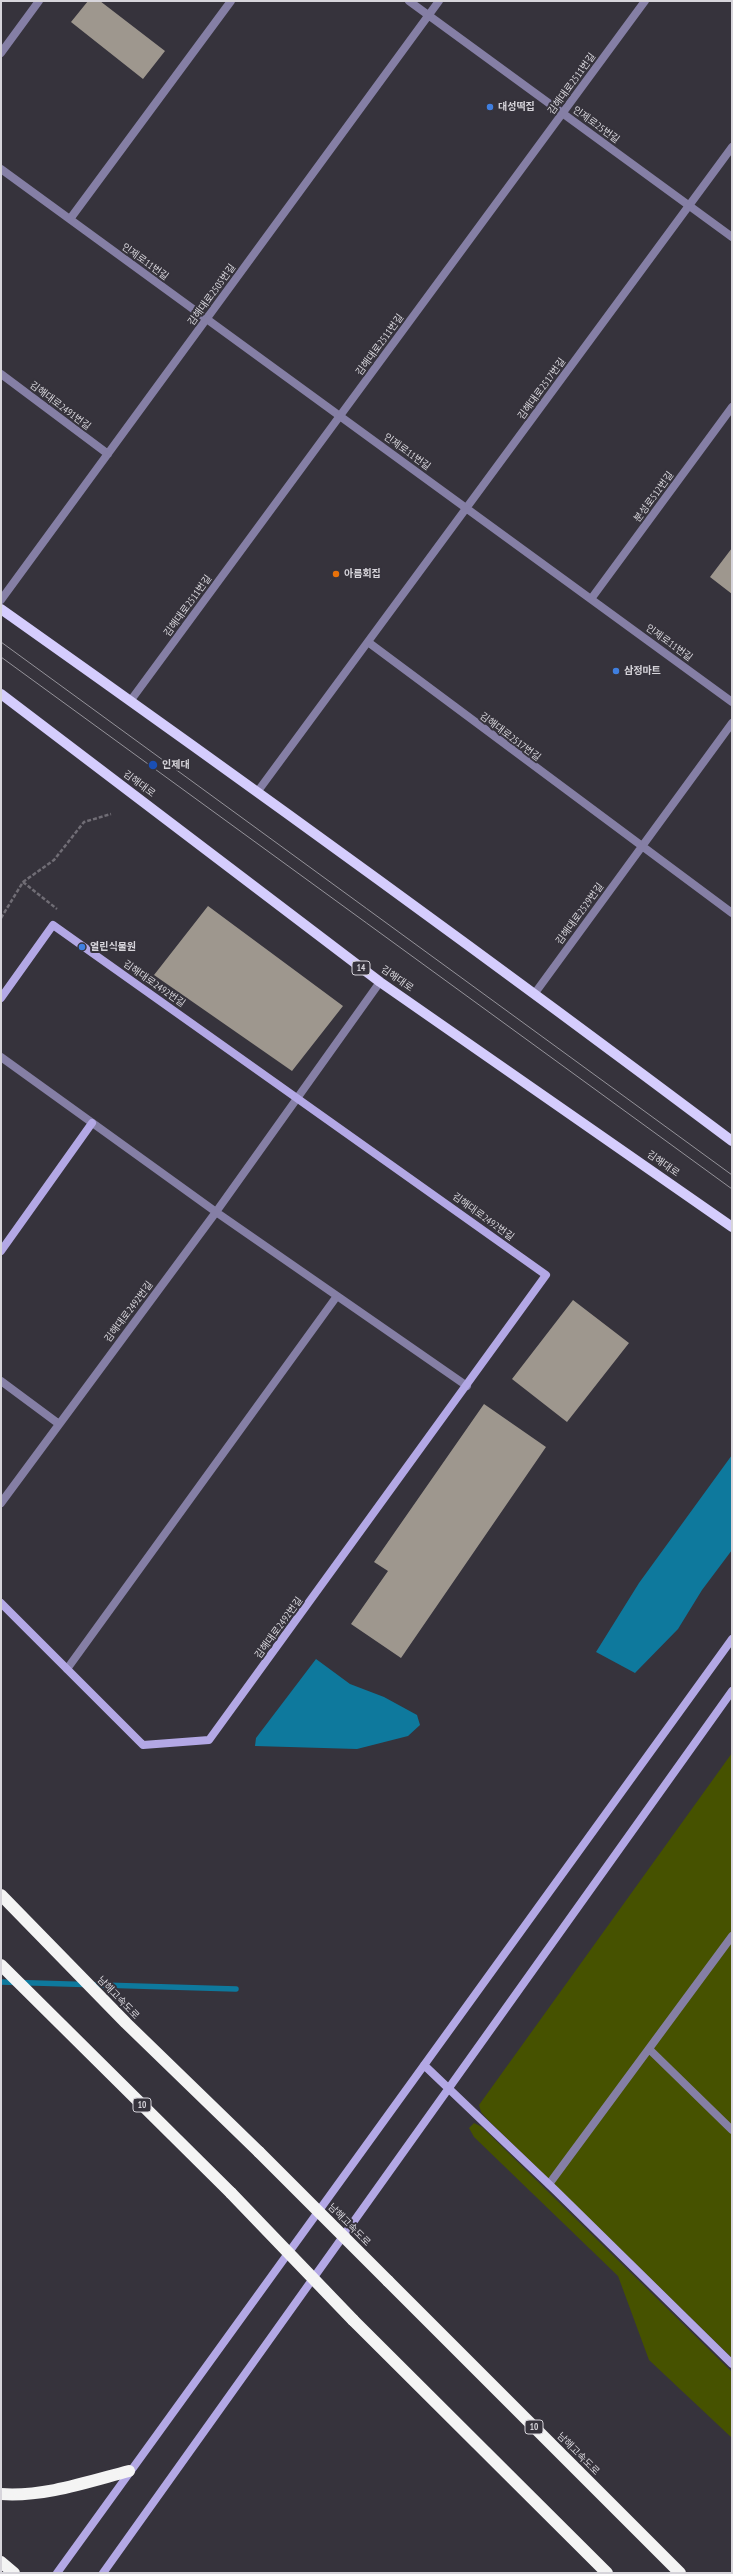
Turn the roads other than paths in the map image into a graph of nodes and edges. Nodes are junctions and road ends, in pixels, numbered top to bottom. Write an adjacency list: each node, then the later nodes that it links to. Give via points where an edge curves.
1 (39, 1): 7 (street)
2 (231, 1): 12 (street)
3 (409, 1): 6 (street, 인제로25번길)
4 (439, 1): 6 (street, 김해대로2505번길)
5 (645, 1): 8 (street, 김해대로2511번길)
6 (428, 15): 8 (street, 인제로25번길); 14 (street, 김해대로2505번길)
7 (1, 53)
8 (562, 113): 11 (street, 인제로25번길); 17 (street, 김해대로2511번길)
9 (732, 147): 11 (street, 김해대로2517번길)
10 (1, 169): 12 (street, 인제로11번길)
11 (689, 206): 13 (street, 인제로25번길); 19 (street, 김해대로2517번길)
12 (70, 219): 14 (street, 인제로11번길)
13 (732, 237)
14 (206, 319): 17 (street, 인제로11번길); 18 (street, 김해대로2505번길)
15 (1, 374): 18 (street, 김해대로2491번길)
16 (732, 407): 20 (street, 분성로512번길)
17 (340, 416): 19 (street, 인제로11번길); 25 (street, 김해대로2511번길)
18 (108, 454): 21 (street, 김해대로2505번길)
19 (466, 508): 20 (street, 인제로11번길); 23 (street, 김해대로2517번길)
20 (591, 599): 26 (street, 인제로11번길)
21 (1, 600)
22 (1, 609): 25 (main road)
23 (368, 642): 28 (street, 김해대로2517번길); 29 (street, 김해대로2517번길)
24 (1, 694): 31 (main road, 김해대로 / 14)
25 (131, 700): 28 (main road)
26 (732, 702)
27 (732, 723): 29 (street, 김해대로2529번길)
28 (258, 791): 32 (main road)
29 (641, 848): 30 (street); 32 (street, 김해대로2529번길)
30 (732, 913)
31 (380, 982): 35 (street); 39 (main road, 김해대로 / 14)
32 (535, 993): 37 (main road)
33 (1, 998): 35 (main road, 김해대로2492번길, via 53,925)
34 (1, 1057): 36 (street)
35 (298, 1097): 38 (street, 김해대로2492번길); 43 (main road, 김해대로2492번길, via 546,1275)
36 (92, 1124): 38 (street); 40 (main road)
37 (732, 1141)
38 (216, 1212): 41 (street); 44 (street, 김해대로2492번길)
39 (732, 1227)
40 (1, 1251)
41 (337, 1296): 43 (street); 48 (street)
42 (1, 1381): 44 (street)
43 (467, 1386): 48 (main road, 김해대로2492번길, via 209,1740 143,1745)
44 (59, 1424): 45 (street, 김해대로2492번길)
45 (1, 1503)
46 (1, 1603): 48 (main road, 김해대로2492번길)
47 (732, 1639): 54 (main road)
48 (67, 1669)
49 (732, 1691): 55 (main road)
50 (2, 1895): 66 (highway, 남해고속도로 / 10, bridge, via 126,2023 259,2152)
51 (732, 1936): 53 (street)
52 (1, 1965): 65 (highway, 10, bridge)
53 (649, 2049): 56 (street); 57 (street)
54 (424, 2064): 55 (main road); 59 (main road)
55 (449, 2088): 57 (main road); 64 (main road)
56 (732, 2130)
57 (549, 2184): 58 (main road)
58 (732, 2364)
59 (129, 2471): 60 (highway, via 69,2487 19,2495); 63 (main road)
60 (1, 2494)
61 (1, 2562): 62 (highway)
62 (14, 2573)
63 (57, 2573)
64 (103, 2573)
65 (607, 2573)
66 (680, 2573)

